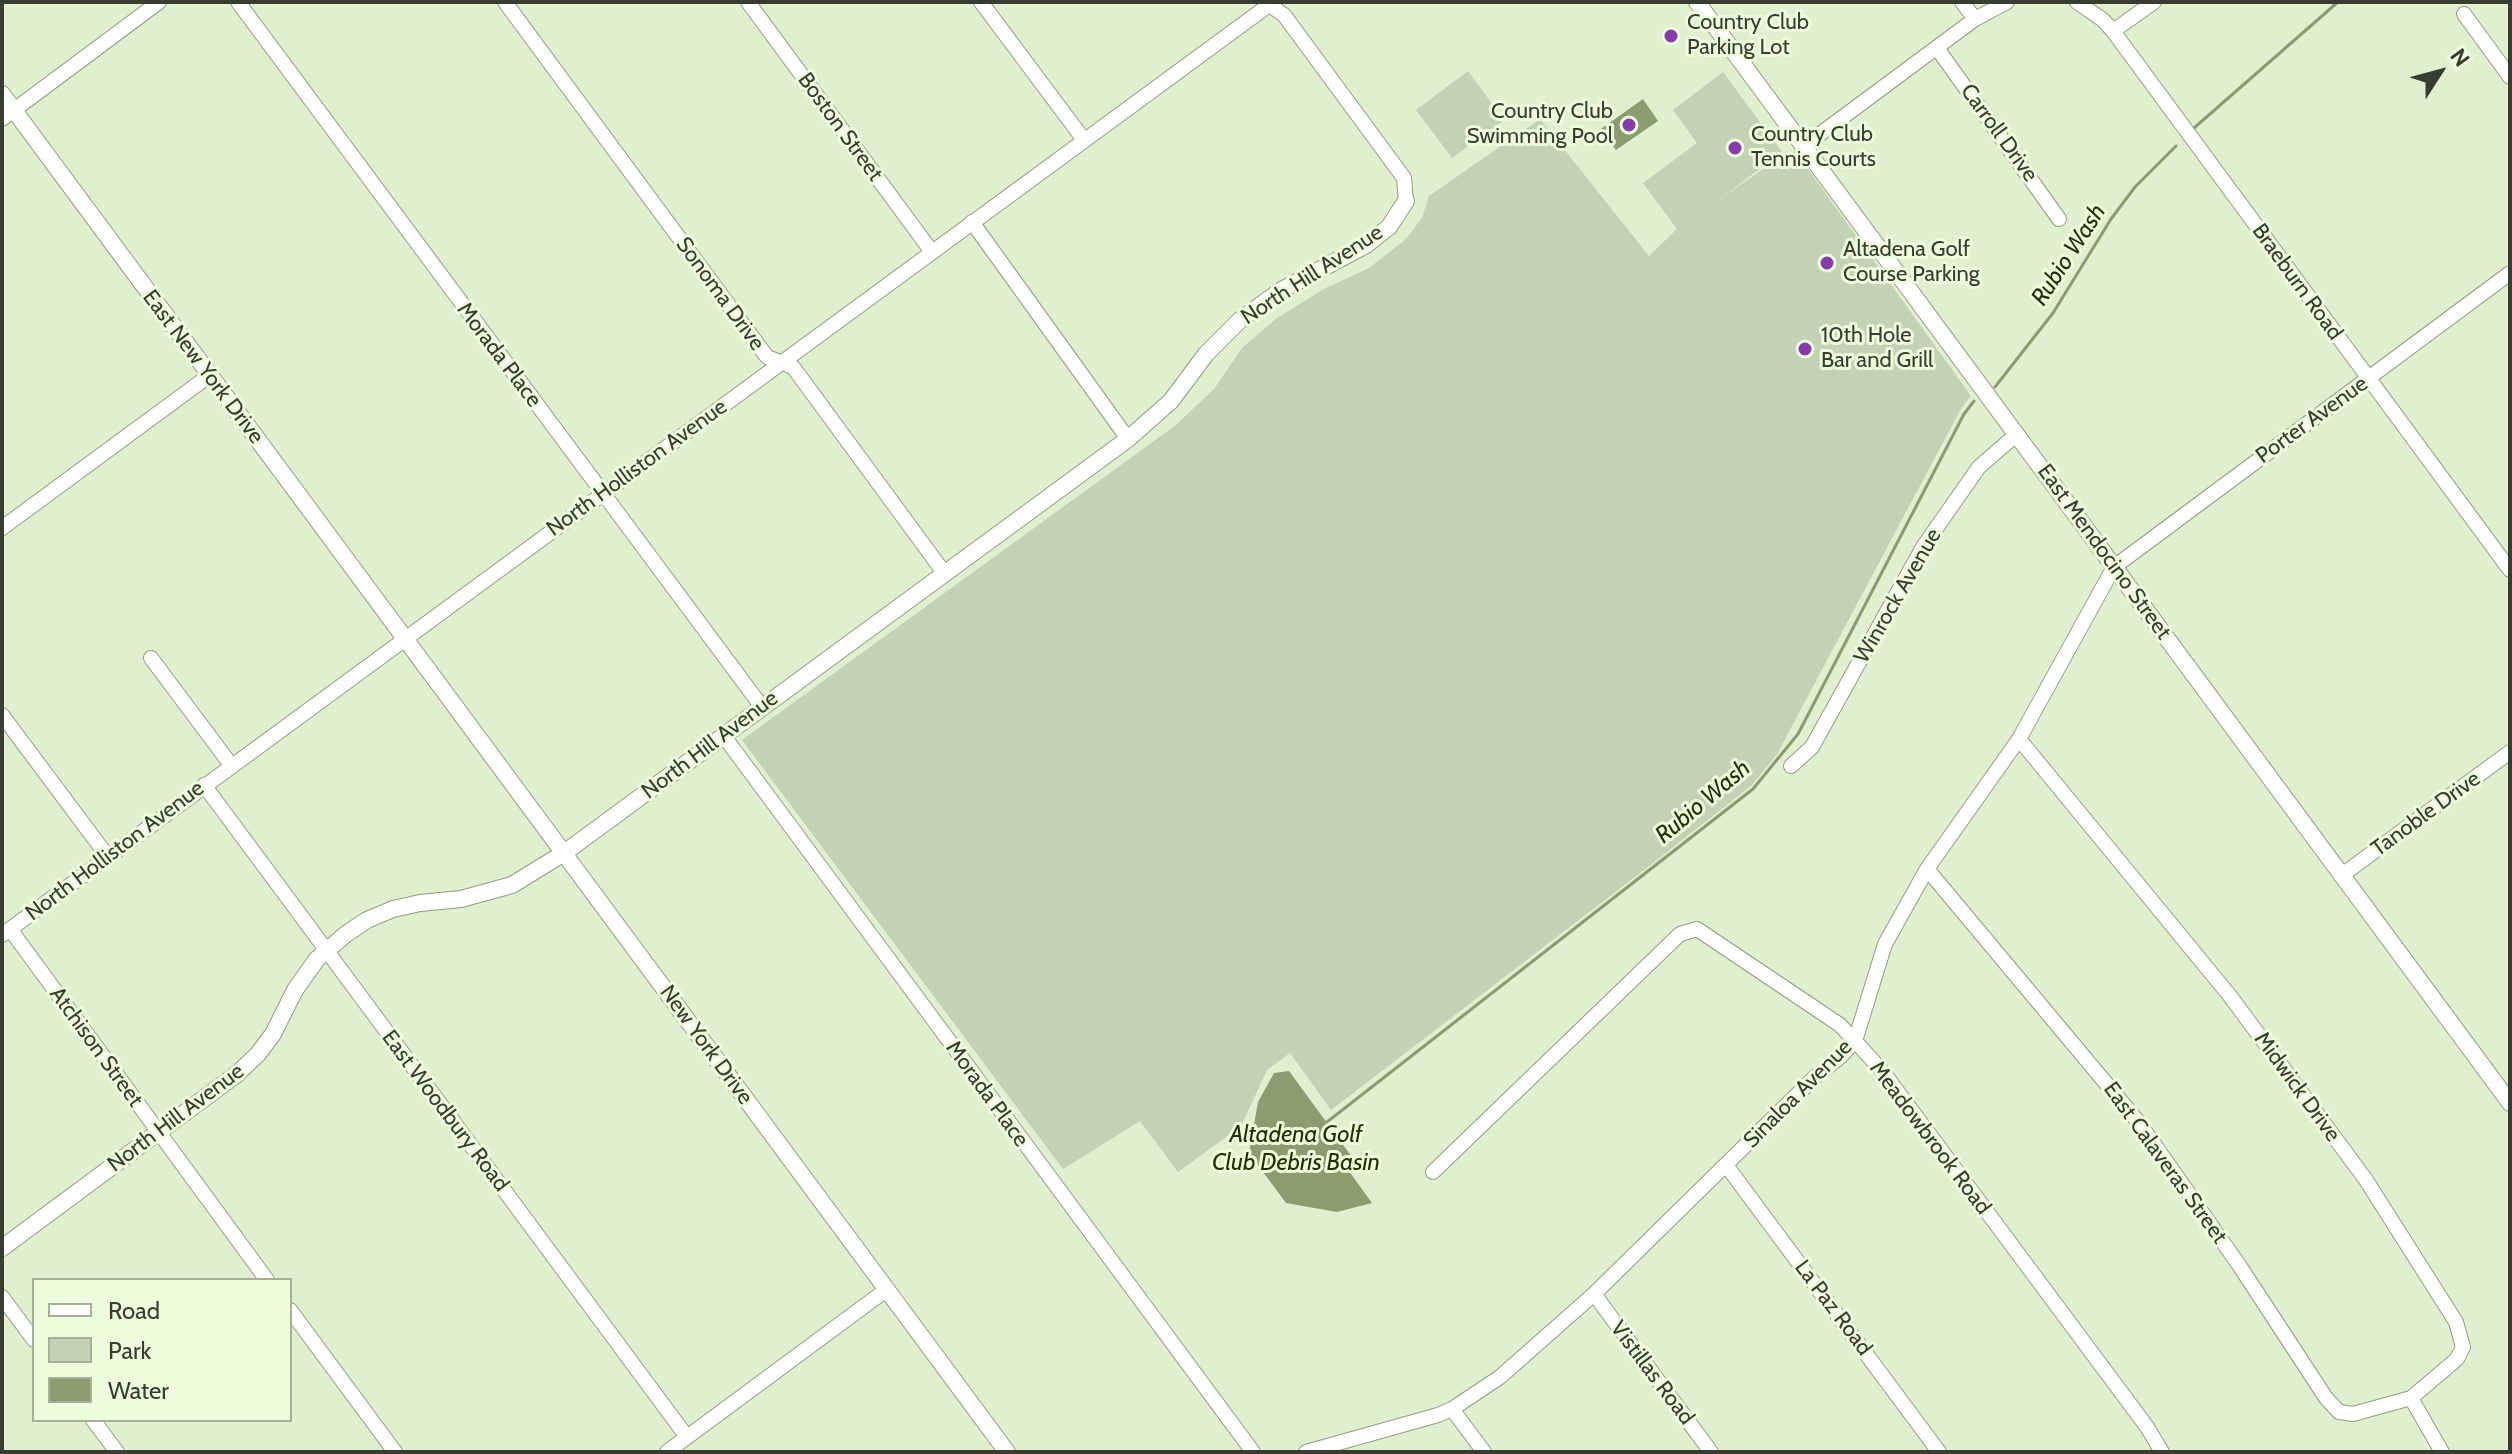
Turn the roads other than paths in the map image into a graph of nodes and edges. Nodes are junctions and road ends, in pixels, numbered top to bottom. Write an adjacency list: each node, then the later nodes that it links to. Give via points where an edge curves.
1 (159, 2): 18 (street)
2 (238, 2): 31 (street, Morada Place)
3 (505, 2): 26 (street, Sonoma Drive, via 767,357)
4 (748, 2): 24 (street, Boston Street)
5 (981, 2): 19 (street)
6 (1697, 2): 20 (street, East Mendocino Street)
7 (1962, 2): 13 (street)
8 (2007, 2): 13 (street)
9 (2077, 2): 14 (street, Braeburn Road)
10 (2154, 2): 14 (street)
11 (1269, 3): 19 (street, North Holliston Avenue); 21 (street, via 1284,15 1404,178)
12 (2464, 14): 16 (street)
13 (1975, 19): 15 (street)
14 (2113, 31): 28 (street, Braeburn Road)
15 (1937, 48): 20 (street); 22 (street, Carroll Drive)
16 (2510, 77)
17 (2, 94): 18 (street, East New York Drive)
18 (8, 114): 27 (street, East New York Drive)
19 (1084, 140): 23 (street, North Holliston Avenue)
20 (1804, 146): 29 (street, East Mendocino Street)
21 (1406, 201): 30 (street, North Hill Avenue, via 1389,227 1366,245 1280,291 1240,320 1171,401)
22 (2059, 219)
23 (972, 222): 24 (street, North Holliston Avenue); 30 (street)
24 (932, 252): 26 (street, North Holliston Avenue)
25 (2510, 273): 28 (street, Porter Avenue)
26 (781, 363): 31 (street, North Holliston Avenue); 35 (street, Sonoma Drive, via 793,367)
27 (210, 375): 32 (street); 36 (street, East New York Drive)
28 (2368, 379): 33 (street, Porter Avenue); 34 (street, Braeburn Road)
29 (2017, 434): 33 (street, East Mendocino Street); 44 (street, Winrock Avenue, via 1979,467 1923,547 1812,747)
30 (1128, 439): 35 (street, North Hill Avenue)
31 (602, 494): 36 (street, North Holliston Avenue); 38 (street, Morada Place)
32 (2, 528)
33 (2114, 567): 41 (street, Sinaloa Avenue); 49 (street, East Mendocino Street)
34 (2510, 570)
35 (945, 574): 38 (street, North Hill Avenue)
36 (405, 639): 43 (street, North Holliston Avenue); 46 (street, New York Drive)
37 (151, 658): 43 (street)
38 (762, 707): 40 (street, North Hill Avenue)
39 (2, 715): 47 (street)
40 (723, 735): 46 (street, North Hill Avenue); 72 (street, Morada Place)
41 (2019, 739): 48 (street, Sinaloa Avenue); 64 (street, Midwick Drive, via 2230,996 2366,1180 2456,1322 2463,1347 2457,1359)
42 (2510, 752): 49 (street, Tanoble Drive)
43 (231, 765): 45 (street, North Holliston Avenue)
44 (1791, 766)
45 (204, 785): 47 (street, North Holliston Avenue); 51 (street, East Woodbury Road)
46 (564, 853): 51 (street, North Hill Avenue, via 493,892 380,915); 59 (street, New York Drive)
47 (108, 857): 50 (street, North Holliston Avenue)
48 (1927, 869): 52 (street, Sinaloa Avenue, via 1885,944); 64 (street, East Calaveras Street, via 2140,1124 2326,1398 2339,1412 2353,1414)
49 (2342, 875): 53 (street, East Mendocino Street)
50 (6, 932): 54 (street, Atchison Street)
51 (326, 950): 54 (street, North Hill Avenue, via 295,990 258,1054); 67 (street, East Woodbury Road)
52 (1855, 1041): 55 (street, Sinaloa Avenue); 56 (street, Meadowbrook Road, via 1840,1025 1710,937 1689,929); 77 (street, Meadowbrook Road)
53 (2510, 1103)
54 (158, 1132): 57 (street, North Hill Avenue); 58 (street, Atchison Street)
55 (1726, 1165): 60 (street, Sinaloa Avenue); 76 (street, La Paz Road)
56 (1433, 1172)
57 (2, 1248)
58 (266, 1278)
59 (886, 1290): 67 (street); 71 (street, New York Drive)
60 (1594, 1294): 65 (street, Sinaloa Avenue, via 1530,1353); 75 (street, Vistillas Road)
61 (2, 1297): 63 (street)
62 (292, 1313): 69 (street)
63 (32, 1337)
64 (2411, 1398): 78 (street)
65 (1452, 1409): 73 (street, Sinaloa Avenue); 74 (street)
66 (94, 1422): 68 (street)
67 (687, 1437): 70 (street)
68 (117, 1452)
69 (395, 1452)
70 (667, 1452)
71 (1007, 1452)
72 (1253, 1452)
73 (1306, 1452)
74 (1484, 1452)
75 (1711, 1452)
76 (1939, 1452)
77 (2162, 1452)
78 (2442, 1452)

